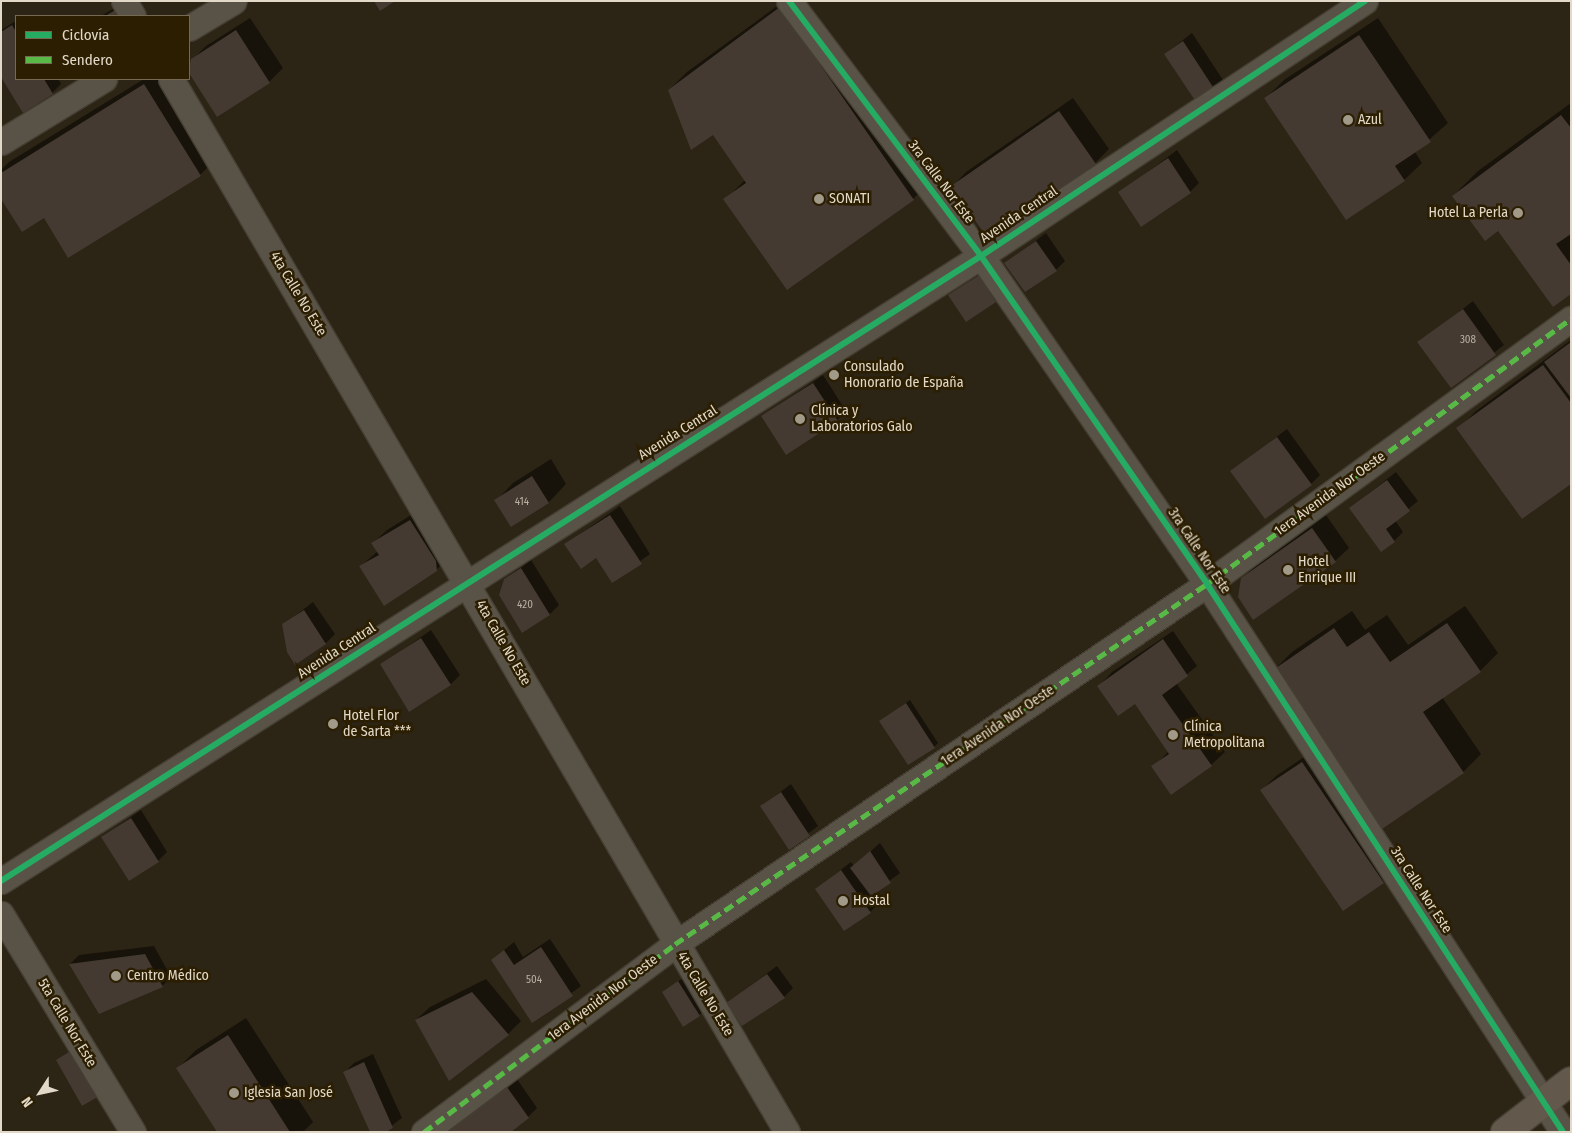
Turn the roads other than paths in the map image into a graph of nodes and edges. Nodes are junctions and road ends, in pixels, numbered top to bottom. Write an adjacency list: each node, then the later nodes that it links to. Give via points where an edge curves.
1 (124, 1): 5 (street)
2 (234, 1): 6 (street)
3 (789, 1): 10 (street, 3ra Calle Nor Este)
4 (1365, 1): 10 (street, Avenida Central)
5 (132, 15)
6 (190, 27)
7 (102, 80): 9 (street)
8 (172, 80): 12 (street, 4ta Calle No Este)
9 (1, 142)
10 (981, 256): 12 (street, Avenida Central); 13 (street, 3ra Calle Nor Este)
11 (1571, 319): 13 (street, 1era Avenida Nor Oeste)
12 (468, 582): 14 (street, Avenida Central); 16 (street, 4ta Calle No Este)
13 (1207, 584): 16 (street, 1era Avenida Nor Oeste); 18 (street, 3ra Calle Nor Este)
14 (1, 881)
15 (1, 914): 19 (street, 5ta Calle Nor Este)
16 (675, 944): 20 (street, 1era Avenida Nor Oeste); 21 (street, 4ta Calle No Este)
17 (1571, 1081): 18 (street)
18 (1543, 1102): 22 (street); 23 (street, 3ra Calle Nor Este)
19 (133, 1132)
20 (424, 1132)
21 (787, 1132)
22 (1505, 1132)
23 (1563, 1132)

